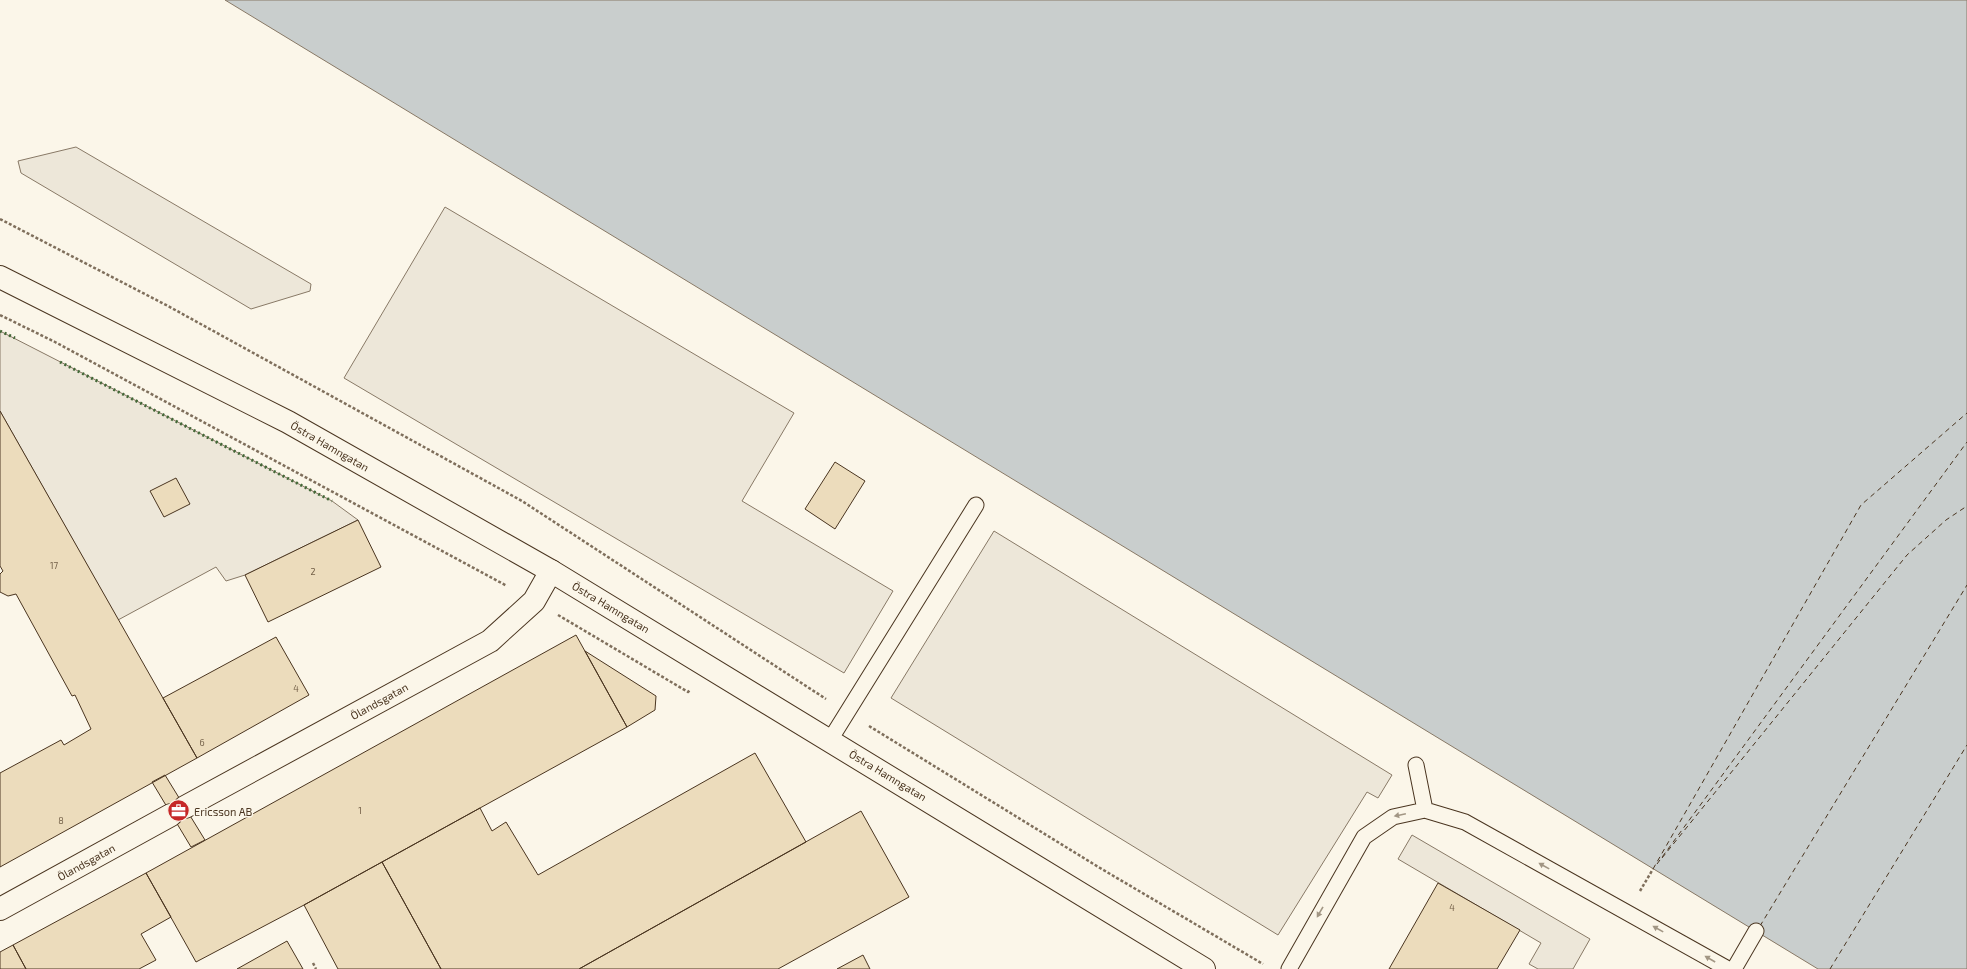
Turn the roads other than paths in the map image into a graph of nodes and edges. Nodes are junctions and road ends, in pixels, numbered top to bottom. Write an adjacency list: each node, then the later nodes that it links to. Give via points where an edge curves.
1 (0, 277): 3 (street, Östra Hamngatan, via 288,422)
2 (976, 505): 4 (lane)
3 (551, 571): 4 (street, Östra Hamngatan); 7 (street, Ölandsgatan, via 534,601 490,641)
4 (830, 740): 9 (street, Östra Hamngatan)
5 (1416, 765): 6 (lane)
6 (1425, 810): 10 (lane, one-way to 10, via 1393,817 1364,837); 11 (lane, one-way to 6, via 1465,822)
7 (0, 909)
8 (1756, 931): 12 (lane)
9 (1204, 969)
10 (1289, 969)
11 (1728, 969)
12 (1734, 969)

